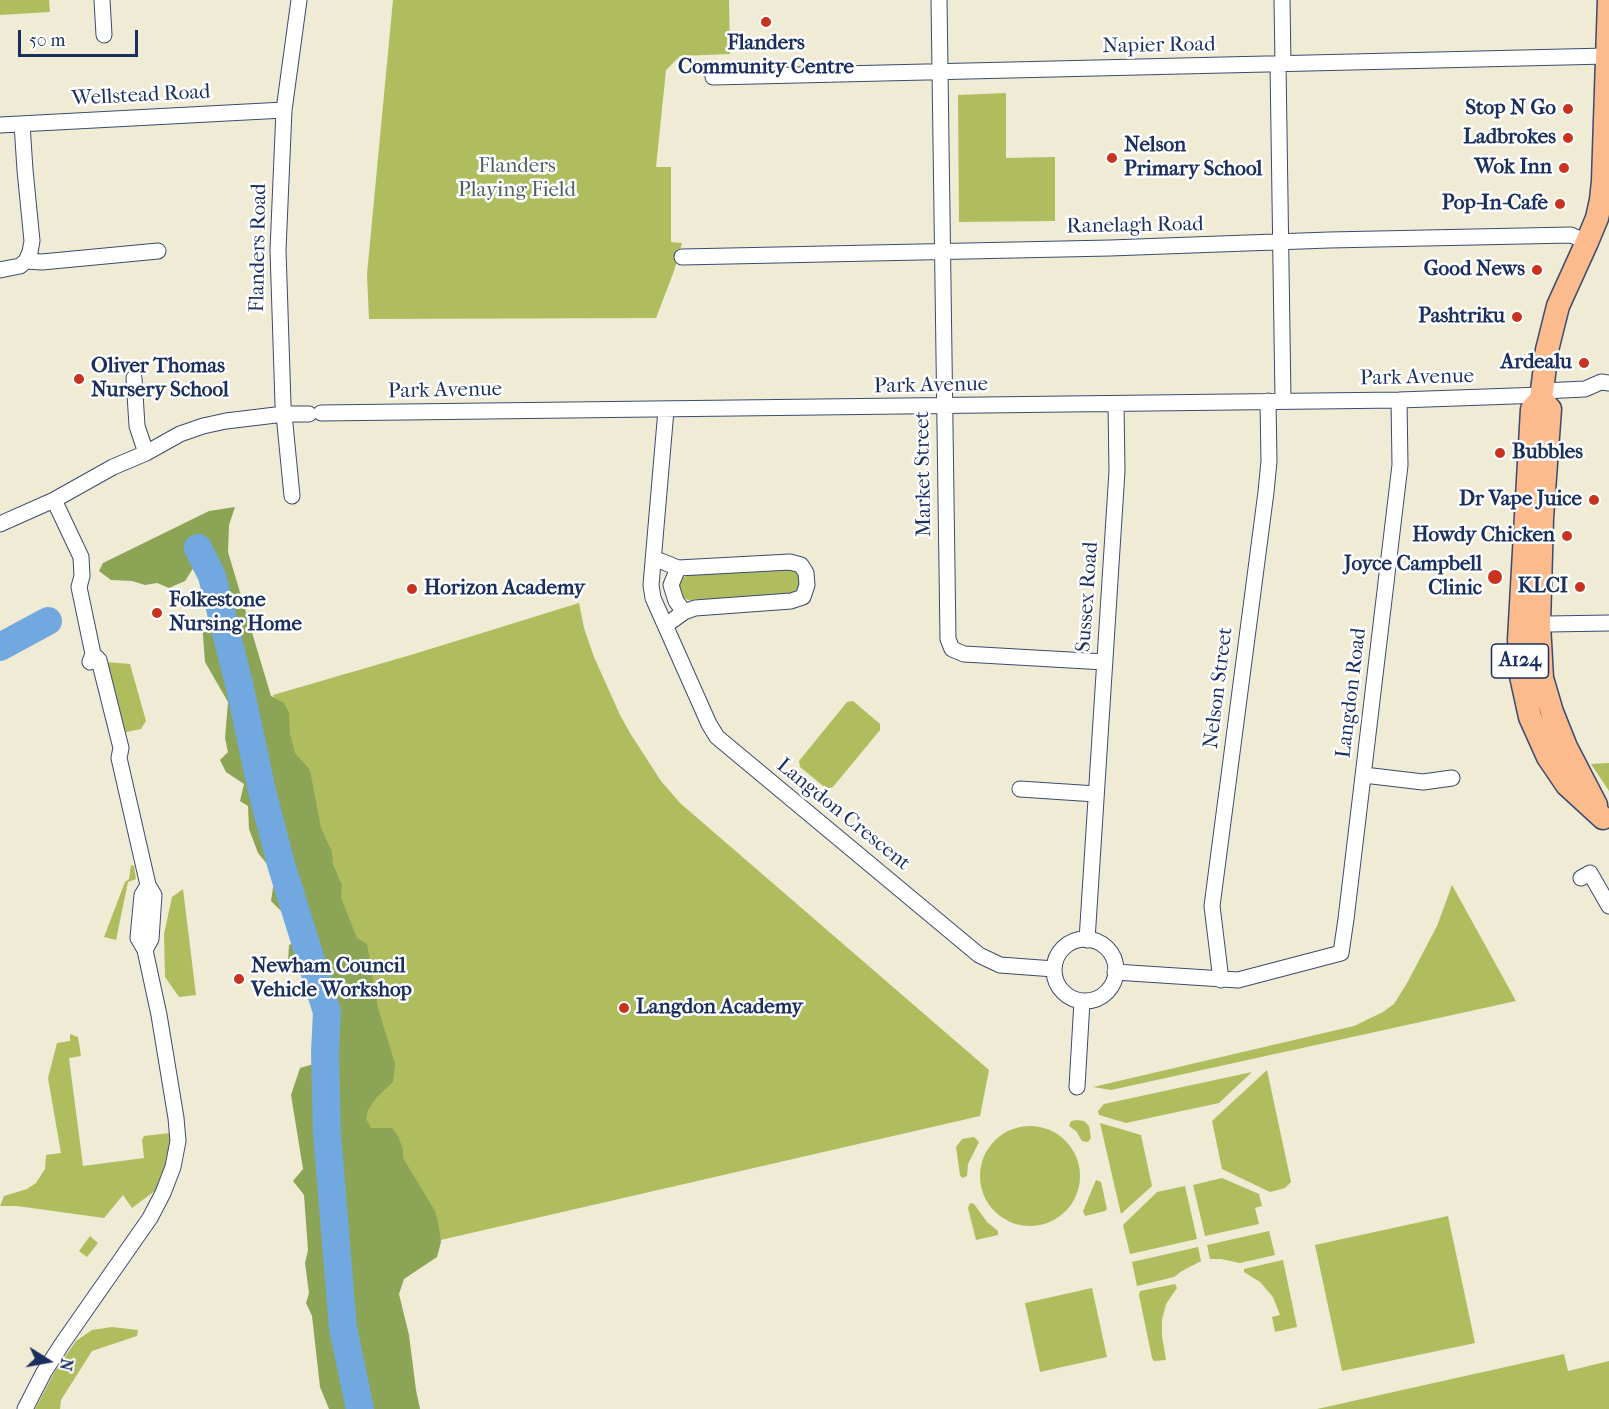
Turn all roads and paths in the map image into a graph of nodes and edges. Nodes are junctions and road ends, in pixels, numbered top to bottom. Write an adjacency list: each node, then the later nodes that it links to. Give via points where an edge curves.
1 (102, 0): 6 (street)
2 (298, 0): 11 (street, Flanders Road)
3 (939, 0): 9 (street, Market Street)
4 (1282, 0): 7 (street, Nelson Street)
5 (1609, 0): 8 (main road, A124)
6 (104, 35)
7 (1281, 64): 8 (street, Napier Road); 9 (street, Napier Road); 16 (street, Nelson Street)
8 (1608, 69): 14 (main road, A124)
9 (940, 71): 10 (street, Napier Road); 18 (street, Market Street)
10 (713, 77)
11 (284, 110): 12 (street, Wellstead Road); 30 (street, Flanders Road, via 278,250)
12 (22, 124): 13 (street, Wellstead Road); 20 (street, via 32,241)
13 (0, 125)
14 (1603, 220): 15 (main road, A124)
15 (1587, 242): 16 (street, Ranelagh Road, via 1571,235); 24 (main road, A124, via 1558,306 1547,350)
16 (1281, 243): 18 (street, Ranelagh Road); 25 (street, Nelson Street)
17 (158, 251): 20 (street)
18 (942, 251): 19 (street, Ranelagh Road); 28 (street, Market Street)
19 (682, 257)
20 (26, 261): 21 (street)
21 (0, 270)
22 (134, 378): 31 (street, via 137,426)
23 (1609, 383): 24 (street, Park Avenue)
24 (1542, 395): 26 (street, Park Avenue); 46 (main road, A124, via 1550,409 1542,518 1542,678 1566,747)
25 (1276, 400): 26 (street, Park Avenue); 27 (street, Park Avenue); 52 (street, Nelson Street, via 1212,906)
26 (1400, 400): 42 (street, Langdon Road, via 1400,465)
27 (1116, 404): 28 (street, Park Avenue); 41 (street, Sussex Road, via 1117,471)
28 (944, 406): 29 (street, Park Avenue); 41 (street, Market Street, via 948,639 952,649 964,654)
29 (666, 410): 30 (street, Park Avenue); 35 (street, Langdon Crescent)
30 (284, 414): 31 (street, Park Avenue, via 202,426); 32 (street, Flanders Road)
31 (146, 453): 33 (street, Park Avenue)
32 (292, 496)
33 (54, 500): 34 (street, Park Avenue); 55 (street, via 81,557 79,587 91,658 148,885 142,895 138,938 145,950 159,1015 178,1141 173,1167 150,1218 62,1344)
34 (0, 524)
35 (653, 560): 36 (street); 40 (street, Langdon Crescent, via 651,585)
36 (678, 568): 37 (street, via 671,585); 37 (street, via 790,562 801,565 806,573 803,597 791,601)
37 (684, 612): 40 (street)
38 (1609, 623): 39 (street)
39 (1548, 624)
40 (666, 625): 50 (street, Langdon Crescent, via 709,724 728,748 979,955 1000,965)
41 (1105, 662): 45 (street, Sussex Road)
42 (1364, 775): 43 (street, Langdon Road, via 1423,782); 52 (street, Langdon Road, via 1341,953 1238,980)
43 (1452, 778)
44 (1020, 789): 45 (street)
45 (1096, 794): 49 (street, Sussex Road)
46 (1606, 823)
47 (1581, 878): 48 (street, via 1590,873)
48 (1609, 906)
49 (1087, 940): 50 (street, via 1064,947); 51 (street, via 1111,954)
50 (1054, 969): 53 (street, via 1058,987)
51 (1115, 972): 52 (street); 53 (street, via 1108,990 1092,1001)
52 (1221, 980)
53 (1082, 1001): 54 (street)
54 (1077, 1088)
55 (26, 1409)

